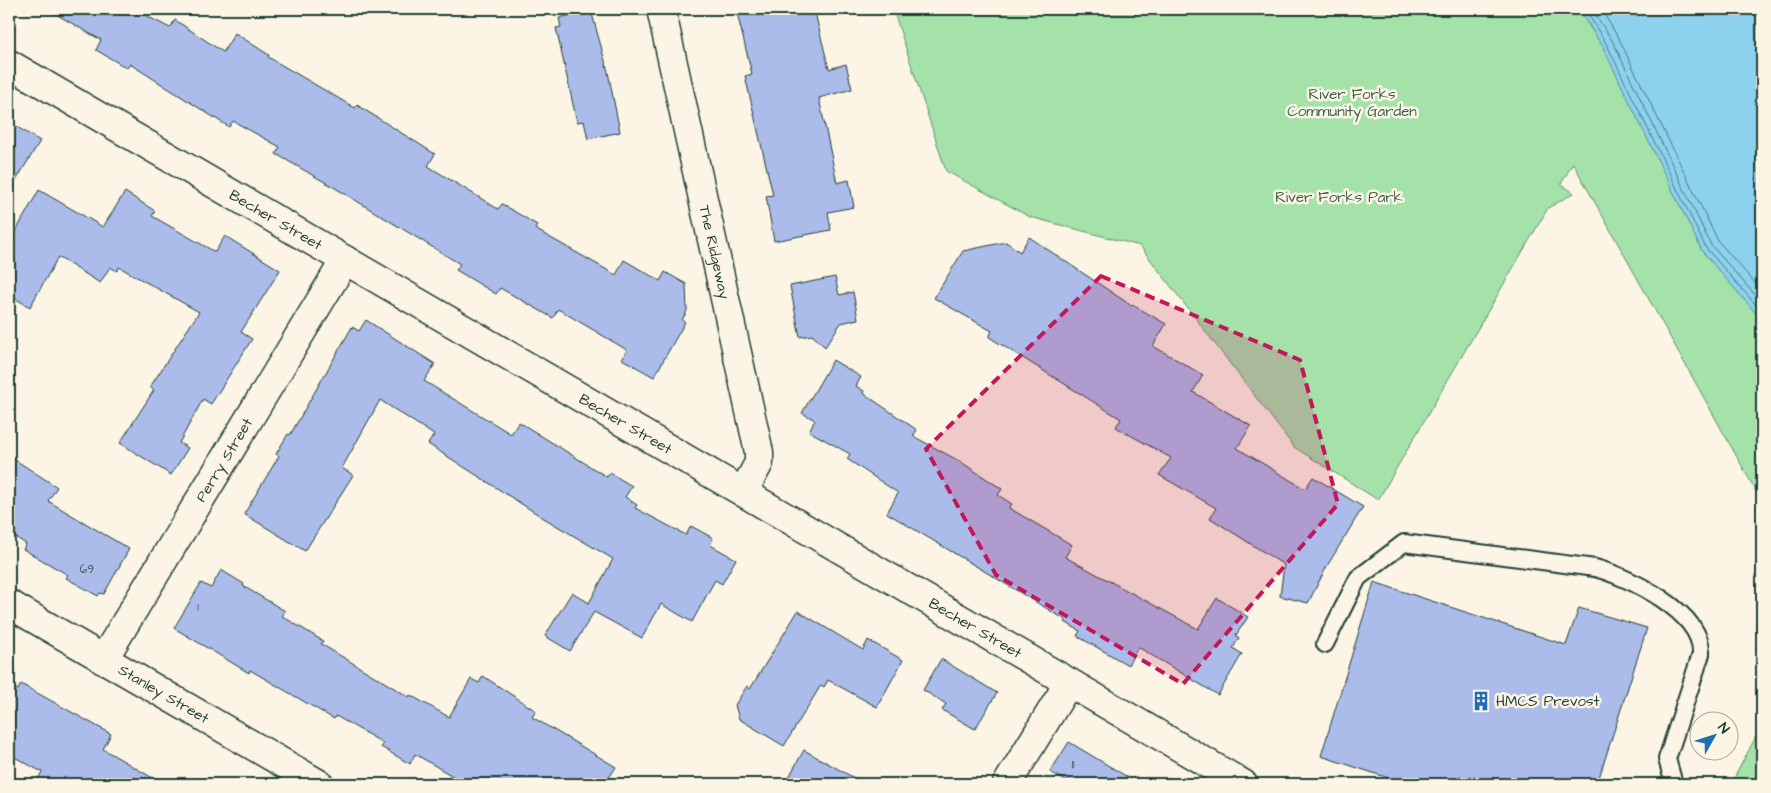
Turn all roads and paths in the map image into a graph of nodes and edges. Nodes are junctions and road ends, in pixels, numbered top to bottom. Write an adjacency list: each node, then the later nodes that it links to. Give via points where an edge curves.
1 (661, 9): 4 (street, The Ridgeway, via 759,452 758,463)
2 (9, 64): 3 (street, Becher Street)
3 (345, 260): 4 (street, Becher Street); 7 (street, Perry Street)
4 (743, 492): 8 (street, Becher Street)
5 (9, 604): 7 (street, Stanley Street)
6 (1325, 644): 12 (lane, via 1358,578 1404,543 1596,568 1618,574 1641,584 1682,616 1699,638 1701,654 1667,759)
7 (103, 660): 9 (street, Stanley Street)
8 (1068, 684): 10 (street); 11 (street, Becher Street)
9 (319, 784)
10 (1007, 784)
11 (1243, 784)
12 (1674, 784)

